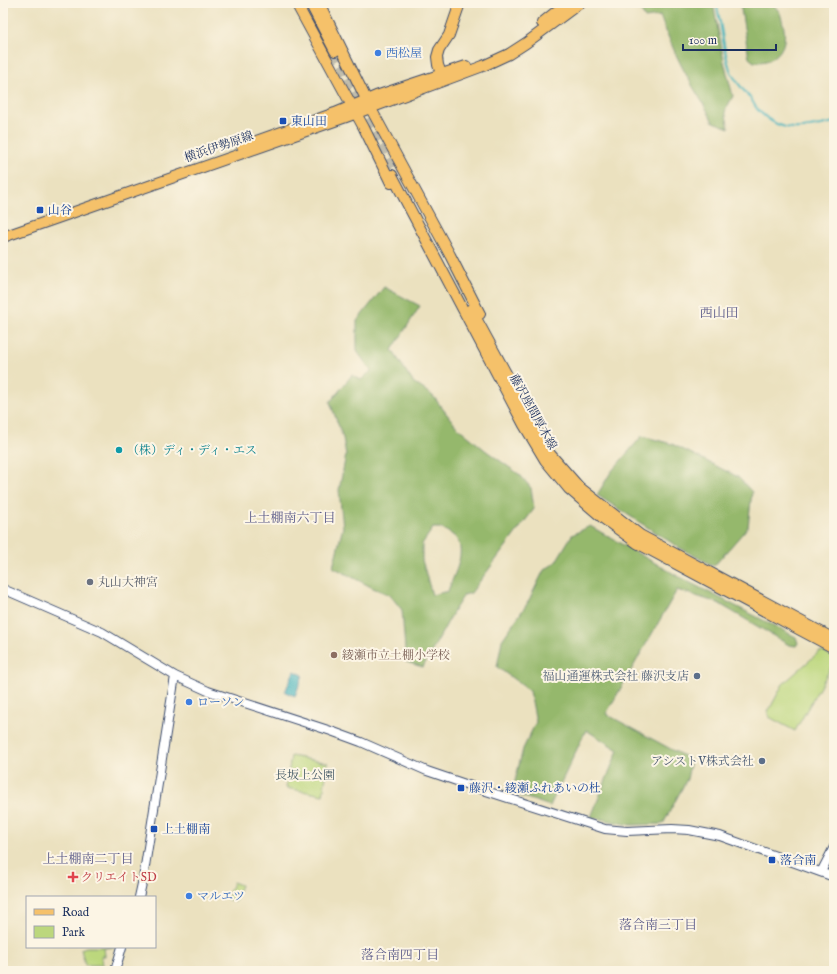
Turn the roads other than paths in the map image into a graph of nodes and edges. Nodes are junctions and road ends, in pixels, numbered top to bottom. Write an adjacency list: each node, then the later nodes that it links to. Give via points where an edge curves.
1 (296, 3): 10 (main road)
2 (302, 3): 3 (main road, via 332,53)
3 (310, 3)
4 (319, 3): 9 (main road)
5 (460, 3): 8 (main road, via 449,35 437,57)
6 (567, 3): 8 (main road, 横浜伊勢原線, via 509,46)
7 (580, 3): 8 (main road, 横浜伊勢原線, via 509,54 483,66)
8 (442, 78): 9 (main road, 横浜伊勢原線)
9 (368, 104): 10 (main road, 横浜伊勢原線); 14 (main road, via 484,323)
10 (353, 110): 12 (main road, 横浜伊勢原線); 13 (main road, 横浜伊勢原線); 14 (main road, via 464,324 473,338)
11 (395, 173): 14 (main road, 藤沢座間厚木線)
12 (3, 232)
13 (3, 237)
14 (494, 360): 16 (main road, 藤沢座間厚木線, via 509,381 550,454 591,497 640,535); 17 (main road, 藤沢座間厚木線, via 524,425 545,460 569,489 604,519 637,543)
15 (3, 589): 18 (street, via 102,632)
16 (834, 639)
17 (834, 648)
18 (175, 676): 20 (street, via 217,695 361,742 427,771 591,825 609,830 672,829 703,832 727,838); 22 (street)
19 (834, 847): 20 (street)
20 (821, 872): 21 (street)
21 (834, 877)
22 (139, 896)
23 (122, 948): 24 (street)
24 (115, 971)

